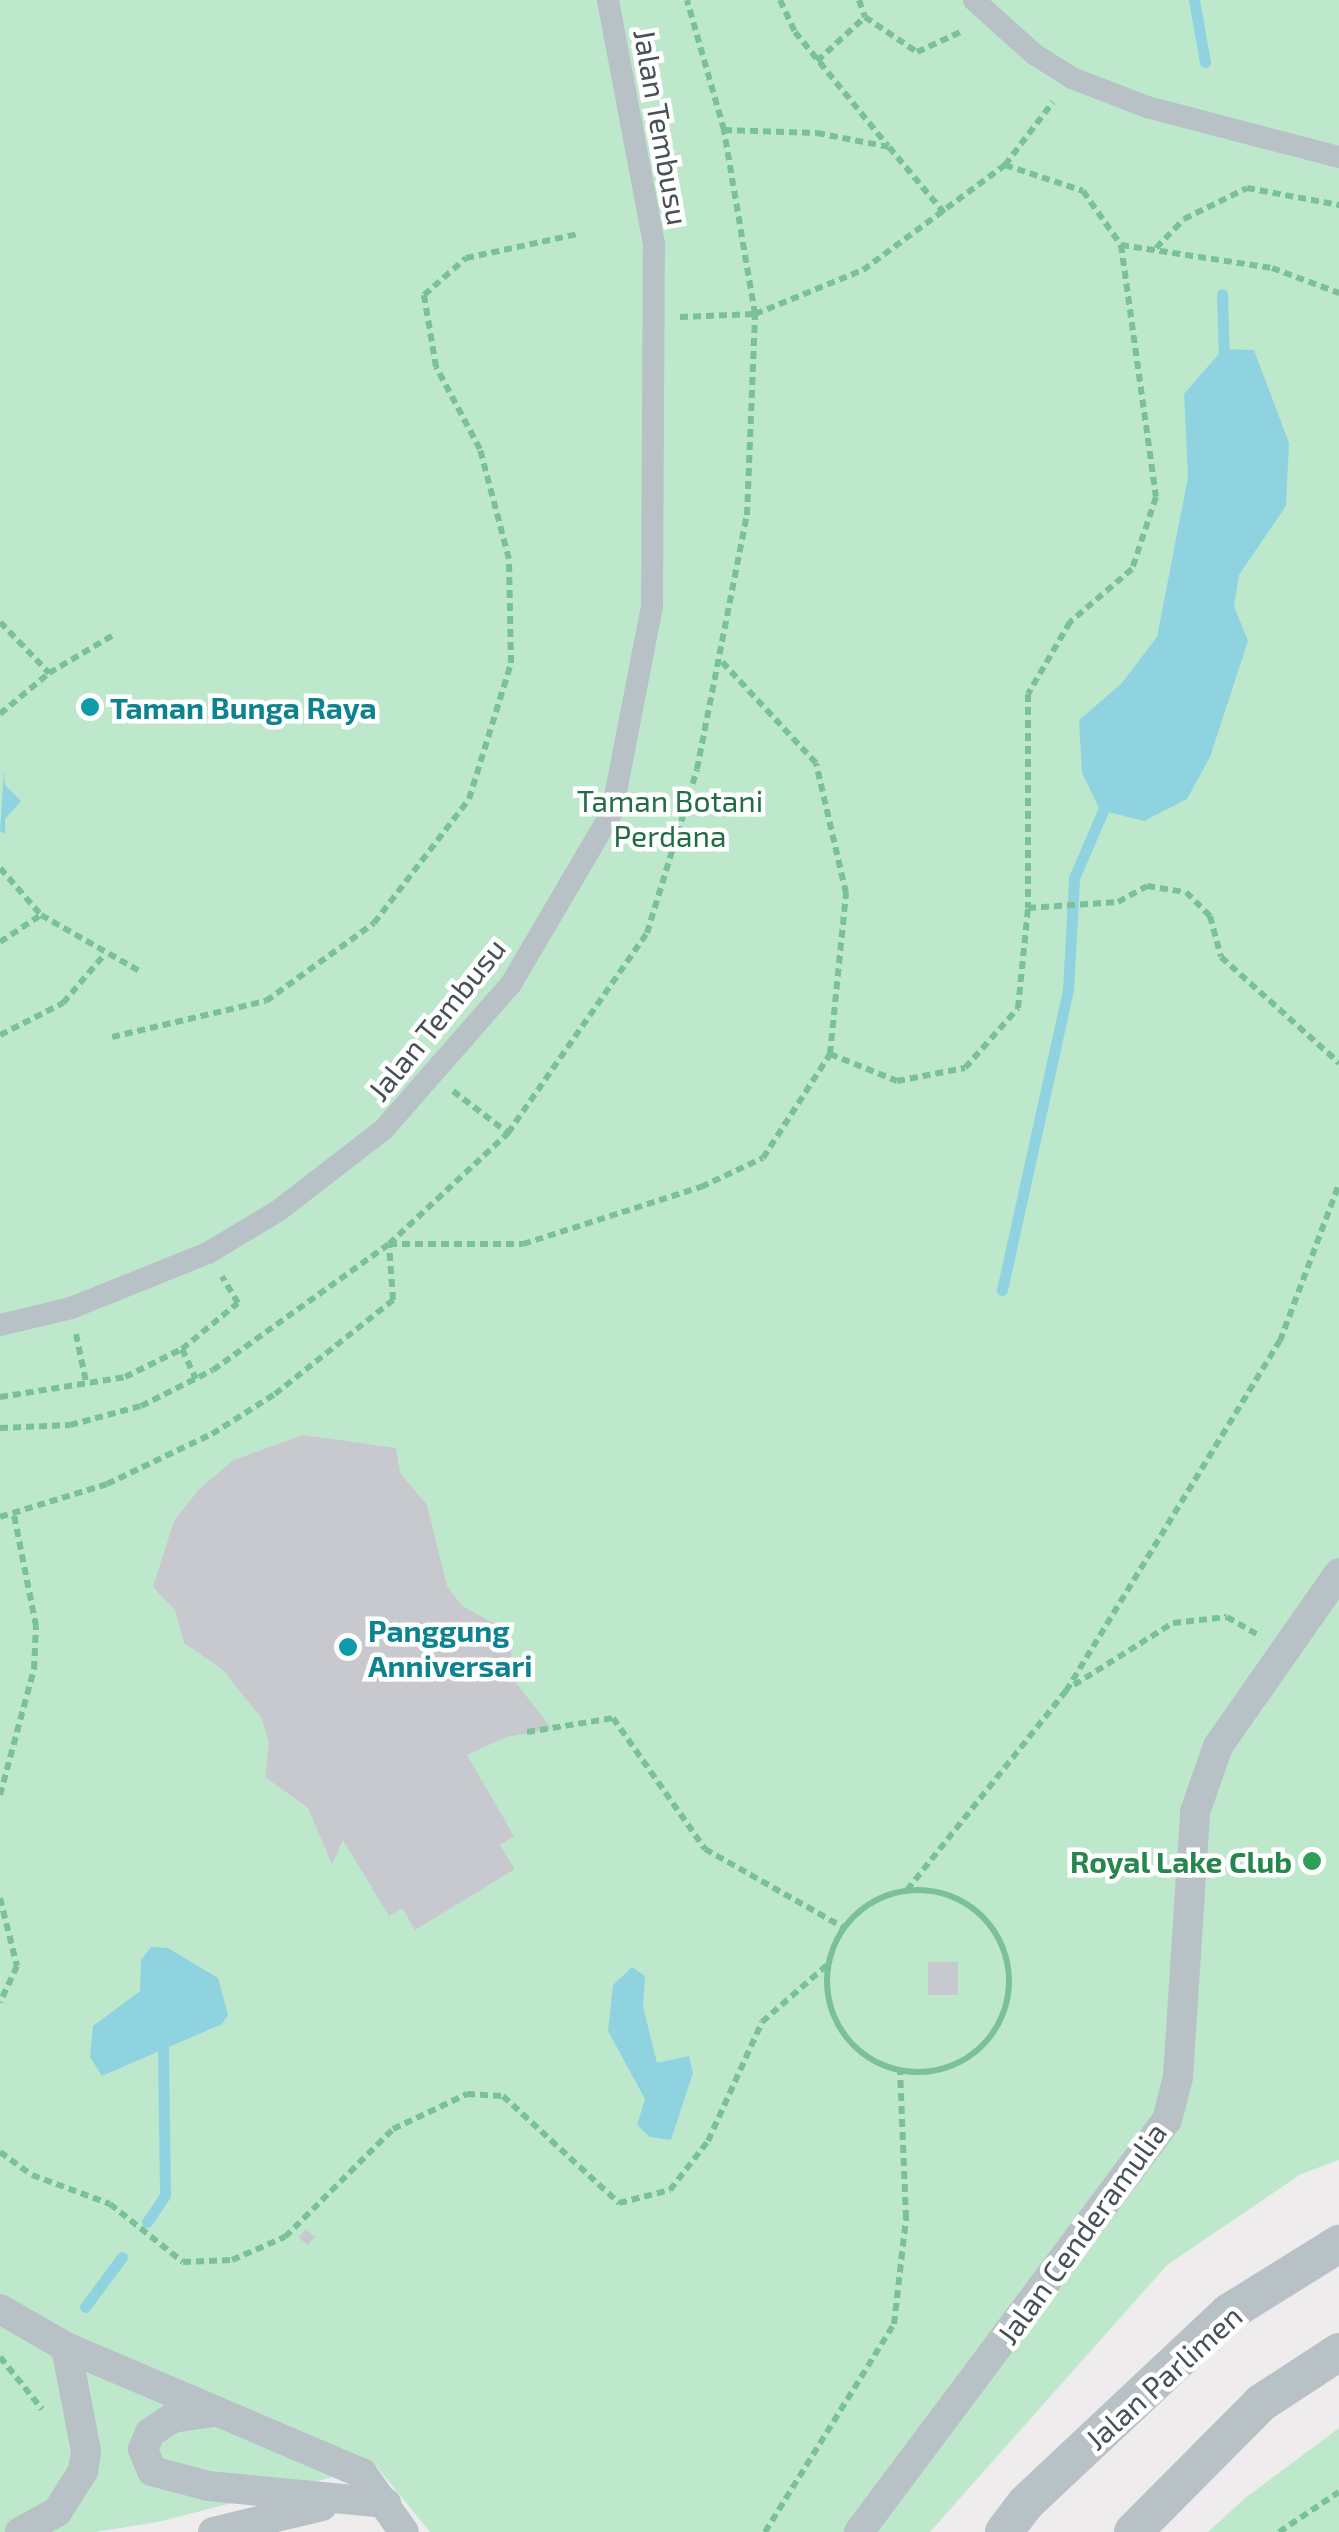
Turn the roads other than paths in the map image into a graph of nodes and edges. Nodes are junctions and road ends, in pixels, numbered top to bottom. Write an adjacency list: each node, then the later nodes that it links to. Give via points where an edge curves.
1 (608, 0): 4 (street, Jalan Tembusu, via 654,244 652,606 612,812 510,984 384,1129 278,1211 208,1252 71,1308)
2 (974, 0): 3 (street, via 1072,78 1146,107)
3 (1339, 156)
4 (0, 1325)
5 (1339, 1573): 16 (street, Jalan Cenderamulia, via 1218,1746 1196,1812 1178,2077 1166,2120)
6 (1339, 2244): 17 (street, Jalan Parlimen, via 1228,2313 1026,2503)
7 (0, 2309): 8 (street)
8 (66, 2347): 10 (street); 13 (street, via 86,2451 82,2470 57,2512)
9 (1339, 2352): 18 (street, via 1260,2403)
10 (217, 2412): 11 (street, via 172,2418 150,2433 142,2449 152,2471 208,2486); 12 (street, via 362,2473)
11 (349, 2499): 12 (street); 14 (street)
12 (386, 2503): 15 (street)
13 (20, 2532)
14 (213, 2532)
15 (404, 2532)
16 (859, 2532)
17 (1004, 2532)
18 (1133, 2532)

